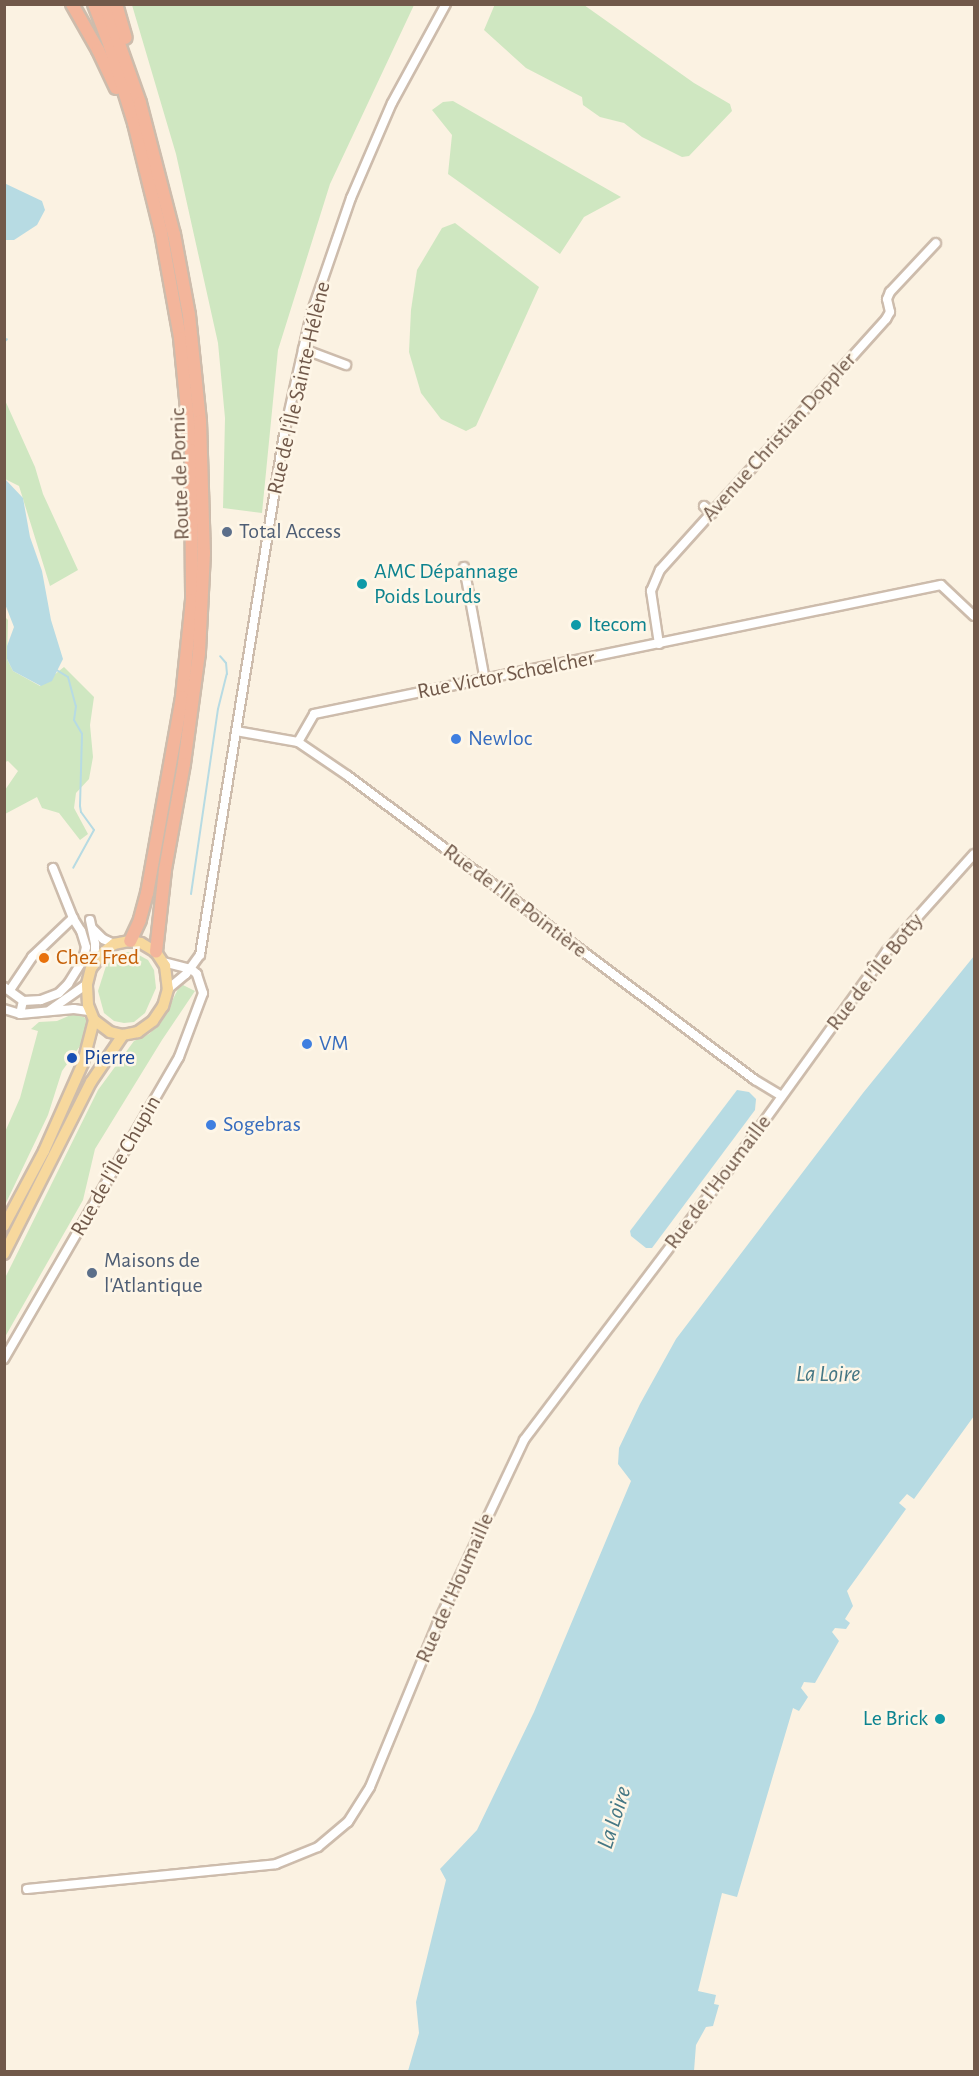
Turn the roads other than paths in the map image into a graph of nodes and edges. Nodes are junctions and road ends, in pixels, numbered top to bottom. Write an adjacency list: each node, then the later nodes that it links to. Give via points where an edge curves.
1 (72, 4): 7 (highway, via 112,77 130,133)
2 (94, 4): 7 (highway, Route de Pornic)
3 (105, 4): 6 (highway, Route de Pornic)
4 (116, 4): 6 (highway, via 130,50)
5 (446, 4): 11 (street, Rue de l'Île Sainte-Hélène, via 392,103 351,198)
6 (127, 62): 26 (highway, Route de Pornic, via 162,181 182,271 198,392 204,495 199,653 165,870)
7 (140, 146): 24 (highway, Route de Pornic, via 168,265 187,394 192,600 172,763 147,893)
8 (936, 243): 10 (street, Avenue Christian Doppler)
9 (880, 291): 10 (street)
10 (887, 299): 14 (street, Avenue Christian Doppler, via 890,312 886,319)
11 (303, 349): 12 (street); 19 (street, Rue de l'Île Sainte-Hélène, via 284,434)
12 (346, 365)
13 (704, 506): 14 (street)
14 (712, 513): 17 (street, Avenue Christian Doppler, via 660,570 653,586)
15 (464, 567): 18 (street)
16 (975, 616): 17 (street, Rue Victor Schœlcher, via 941,585)
17 (659, 644): 18 (street, Rue Victor Schœlcher)
18 (485, 680): 20 (street, Rue Victor Schœlcher, via 314,714)
19 (236, 731): 20 (street, Rue de l'Île Pointière); 28 (street, Rue de l'Île Sainte-Hélène, via 200,955)
20 (297, 742): 38 (street, Rue de l'Île Pointière)
21 (975, 854): 38 (street, Rue de l'Île Botty, via 893,944)
22 (53, 867): 23 (street)
23 (73, 918): 30 (street, via 32,957); 32 (street, via 86,947 83,960 68,984 50,998)
24 (130, 941): 25 (main road); 26 (main road, via 141,943)
25 (114, 944): 27 (main road); 27 (street, via 103,939 91,924)
26 (160, 957): 28 (street); 31 (main road)
27 (95, 962): 29 (main road)
28 (191, 969): 31 (street); 41 (street, Rue de l'Île Chupin, via 197,974 203,993 179,1057)
29 (87, 984): 34 (street); 36 (main road)
30 (7, 989): 32 (street)
31 (168, 989): 37 (main road, via 153,1021 138,1032)
32 (23, 1001): 35 (street)
33 (4, 1009): 35 (street)
34 (45, 1012): 35 (street); 36 (street, via 74,1008)
35 (20, 1014)
36 (92, 1015): 37 (main road, via 110,1032); 39 (main road, via 93,1035 83,1063 44,1151)
37 (123, 1035): 40 (main road, via 91,1082)
38 (782, 1096): 42 (street, Rue de l'Houmaille, via 524,1440 439,1620 370,1786 340,1830 307,1853 276,1864)
39 (4, 1226)
40 (4, 1254)
41 (4, 1359)
42 (27, 1889)

